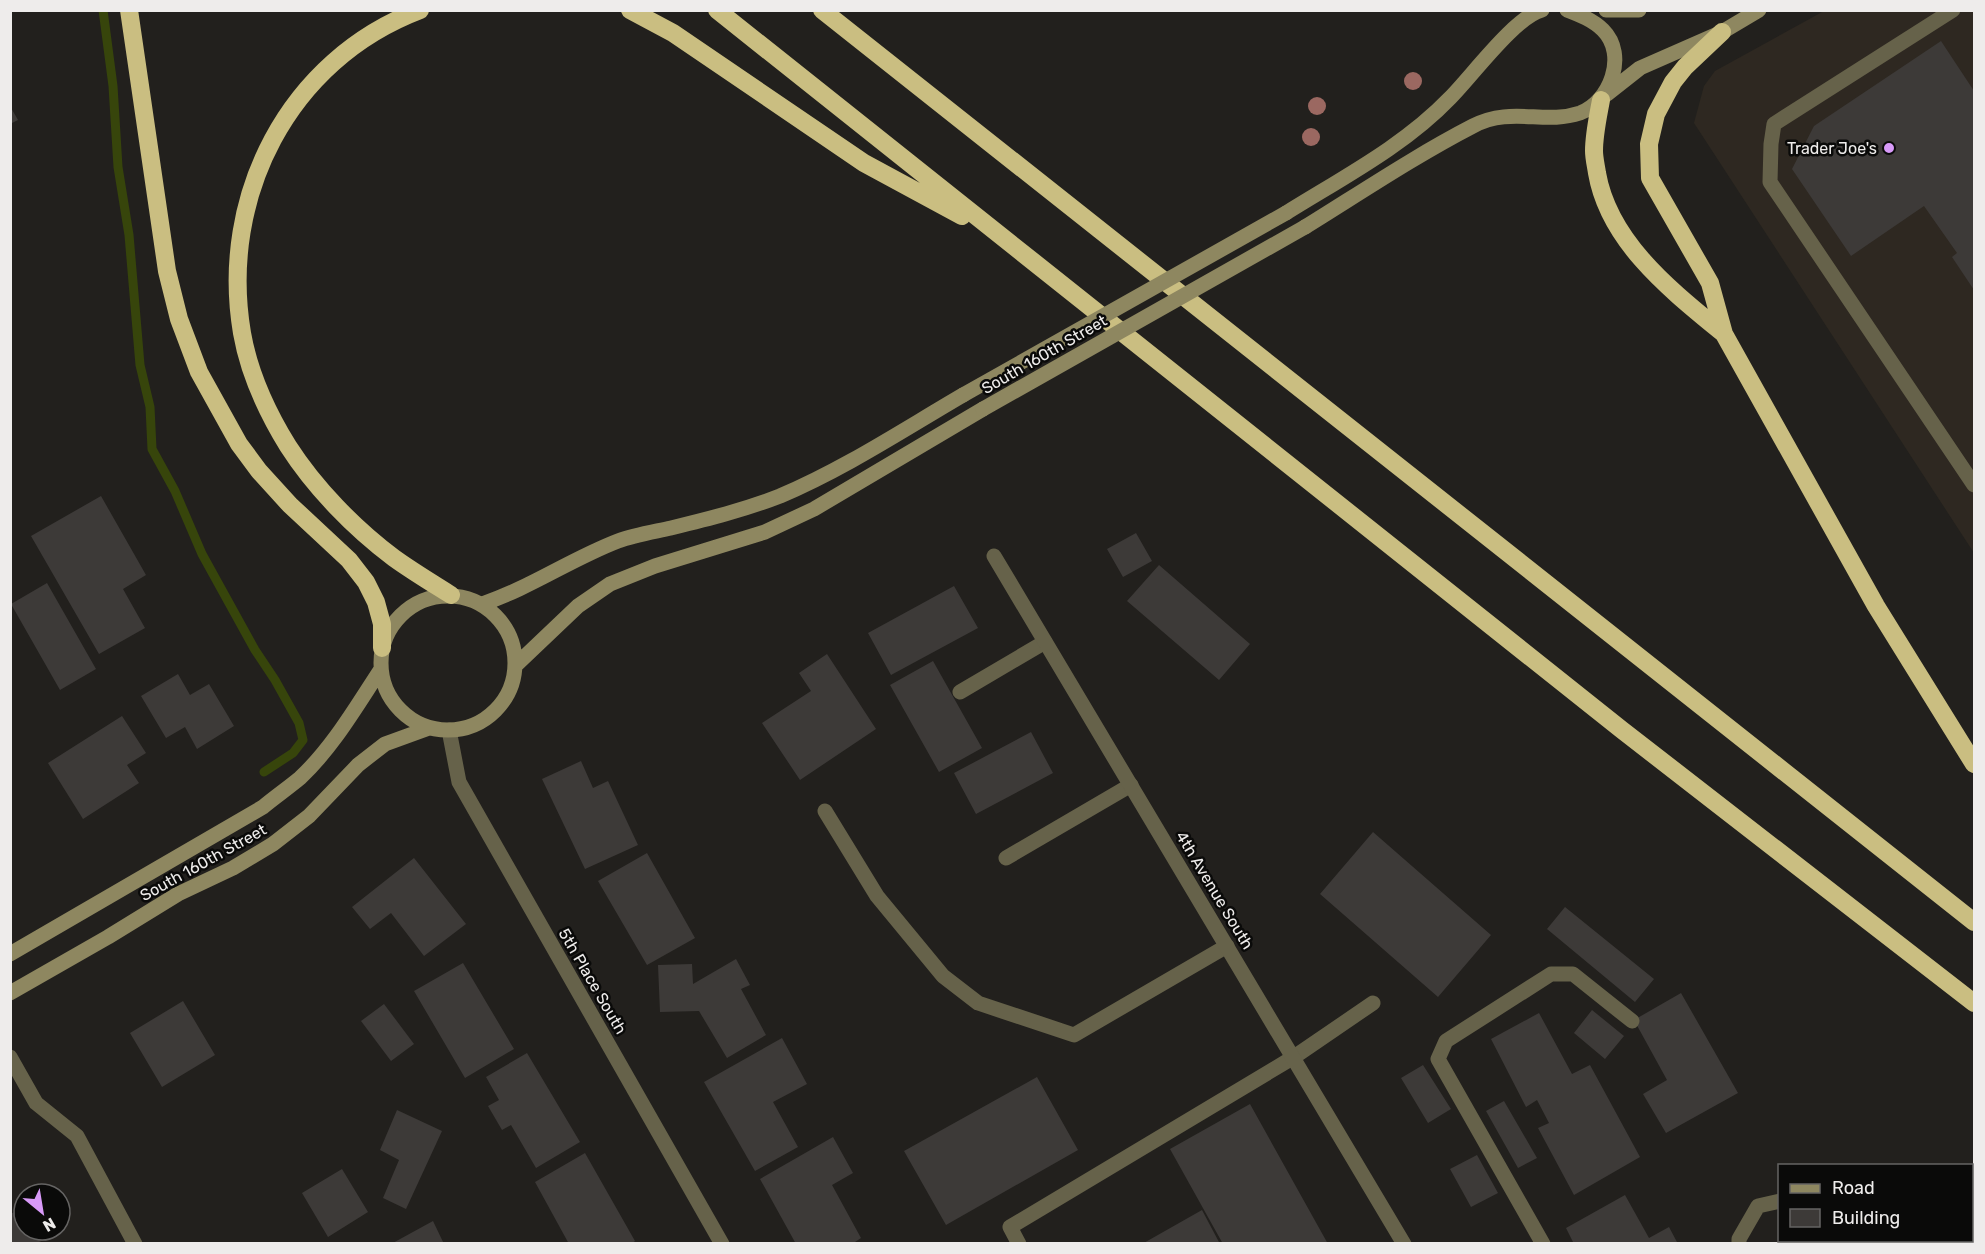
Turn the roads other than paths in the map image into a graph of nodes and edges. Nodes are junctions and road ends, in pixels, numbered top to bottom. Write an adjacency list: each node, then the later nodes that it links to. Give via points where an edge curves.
1 (129, 10): 21 (highway, via 167,272 199,372 239,444 260,471 366,582 382,624)
2 (420, 10): 18 (highway, via 369,35 337,59 288,112 265,152 242,222 238,296 242,334 253,374 269,412 312,479 393,557)
3 (630, 10): 14 (highway, via 673,33 864,163)
4 (717, 10): 14 (highway)
5 (822, 10): 31 (highway)
6 (1542, 10): 19 (main road, South 160th Street, bridge, via 1513,28 1449,99 1382,153 1286,213 829,472 780,496 728,514 621,540)
7 (1568, 10): 13 (main road, via 1586,17 1604,31 1612,45 1612,79)
8 (1606, 10): 9 (main road)
9 (1639, 10)
10 (1759, 10): 12 (main road, South 160th Street)
11 (1953, 10): 16 (street, via 1774,124 1770,182)
12 (1722, 32): 13 (main road, South 160th Street, via 1640,69); 15 (highway, via 1673,82 1656,114 1648,157 1650,178 1710,283)
13 (1601, 100): 15 (highway, via 1594,152 1599,185 1613,219 1649,267); 22 (main road, South 160th Street, bridge, via 1582,112 1562,117 1497,117 1475,125 814,509 765,532 610,584 578,606)
14 (1004, 238): 36 (highway, via 1622,730)
15 (1724, 334): 27 (highway, via 1876,606)
16 (1974, 485)
17 (994, 556): 20 (street, 4th Avenue South)
18 (451, 595): 19 (main road); 21 (main road, via 428,599 407,609 392,626)
19 (482, 604): 22 (main road, via 507,629)
20 (1045, 642): 24 (street); 28 (street, 4th Avenue South)
21 (382, 648): 23 (main road)
22 (516, 665): 26 (main road, via 512,685 488,718 469,727)
23 (381, 669): 25 (main road, via 396,706); 33 (main road, South 160th Street, via 323,752 300,778 263,807)
24 (960, 692)
25 (429, 728): 26 (main road); 34 (main road, South 160th Street, via 385,744 358,765 309,816 273,844 178,894)
26 (449, 730): 42 (street, 5th Place South, via 459,782)
27 (1974, 764)
28 (1131, 785): 30 (street); 32 (street, 4th Avenue South)
29 (825, 810): 32 (street, via 877,896 943,976 978,1003 1074,1035)
30 (1006, 858)
31 (1974, 922)
32 (1227, 946): 39 (street, 4th Avenue South)
33 (10, 954)
34 (10, 993)
35 (1372, 1003): 39 (street)
36 (1974, 1003)
37 (1632, 1021): 45 (street, via 1573,974 1551,974 1446,1041 1438,1059)
38 (10, 1057): 41 (street, via 36,1103 76,1136)
39 (1294, 1058): 43 (street, via 1010,1227); 44 (street, 4th Avenue South)
40 (1778, 1201): 46 (street, via 1758,1206)
41 (135, 1244)
42 (722, 1244)
43 (1019, 1244)
44 (1404, 1244)
45 (1543, 1244)
46 (1739, 1244)

